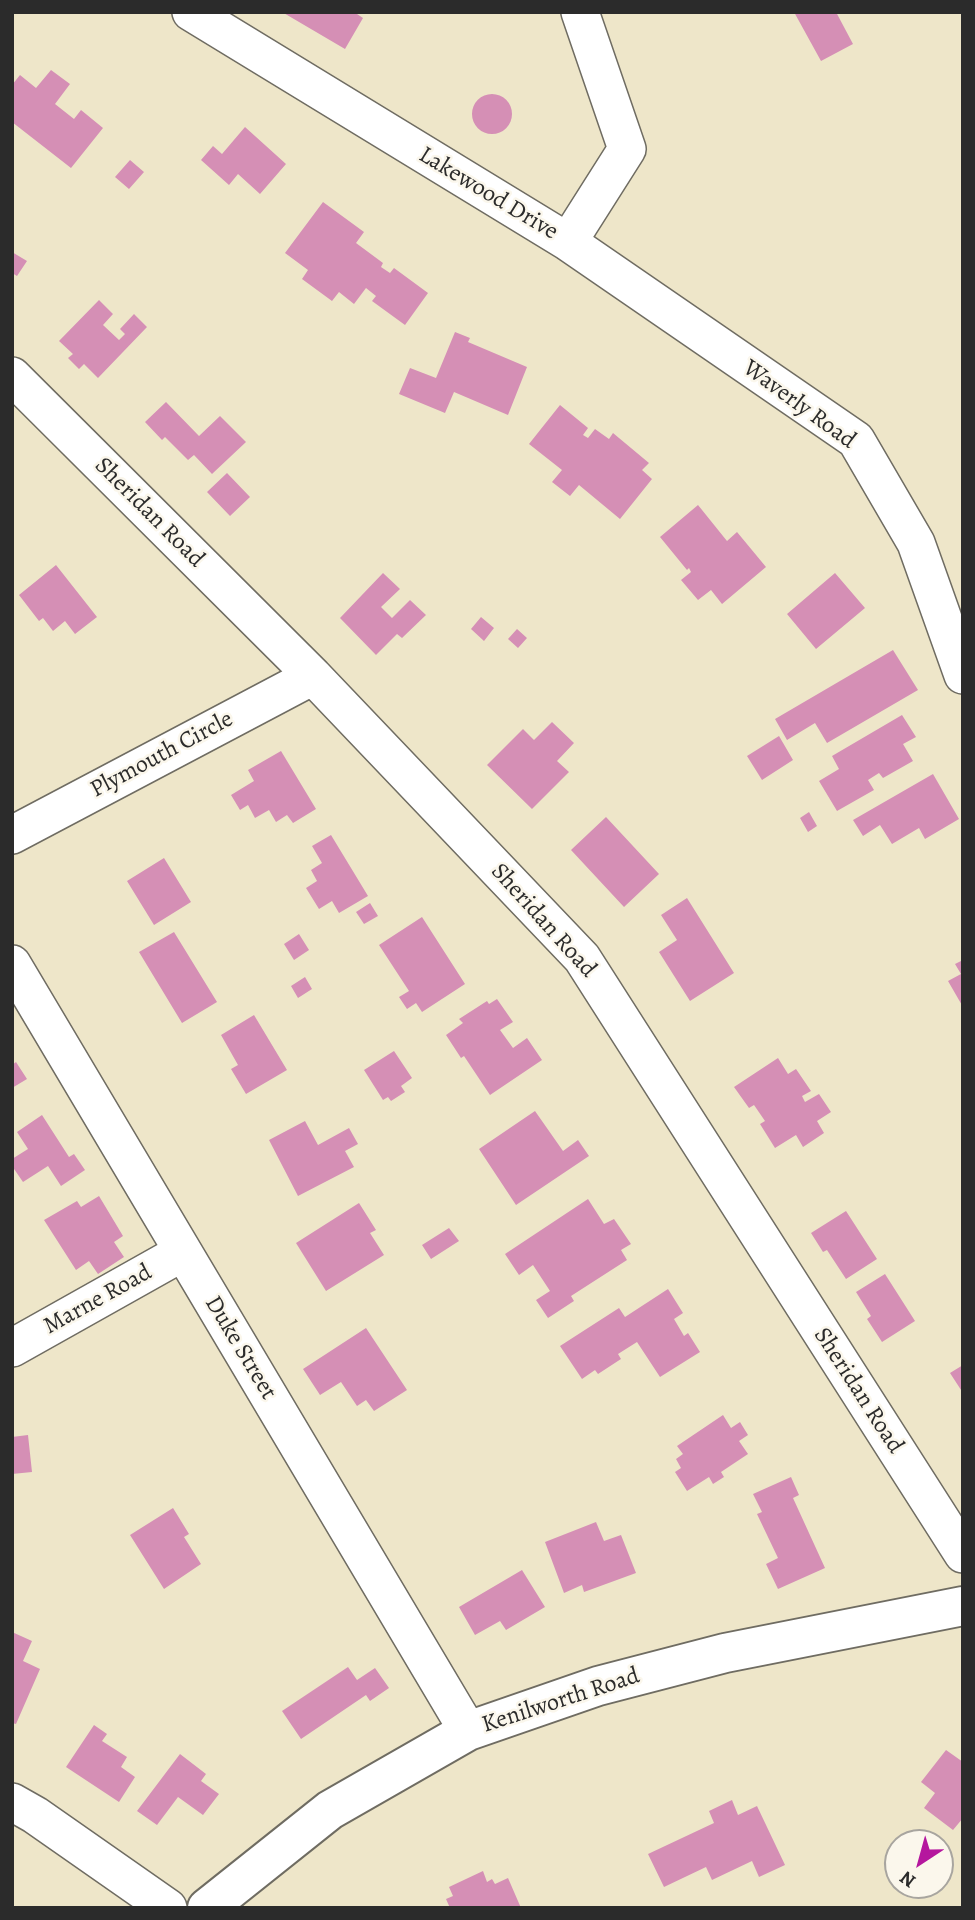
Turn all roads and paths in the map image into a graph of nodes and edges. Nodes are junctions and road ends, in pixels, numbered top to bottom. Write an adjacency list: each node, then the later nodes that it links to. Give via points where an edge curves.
1 (191, 12): 3 (street, Lakewood Drive)
2 (580, 12): 3 (street, Lakewood Drive, via 627,149)
3 (568, 242): 5 (street, Waverly Road, via 856,440 916,543)
4 (12, 376): 6 (street, Sheridan Road)
5 (963, 675)
6 (313, 676): 7 (street, Plymouth Circle); 11 (street, Sheridan Road, via 582,958)
7 (12, 835)
8 (12, 964): 9 (street, Duke Street)
9 (183, 1252): 10 (street, Marne Road); 13 (street, Duke Street)
10 (12, 1348)
11 (963, 1554)
12 (963, 1606): 13 (street, Kenilworth Road, via 712,1656 598,1686)
13 (468, 1731): 16 (street, Kenilworth Road, via 330,1810)
14 (12, 1802): 15 (street)
15 (168, 1908)
16 (207, 1908)

